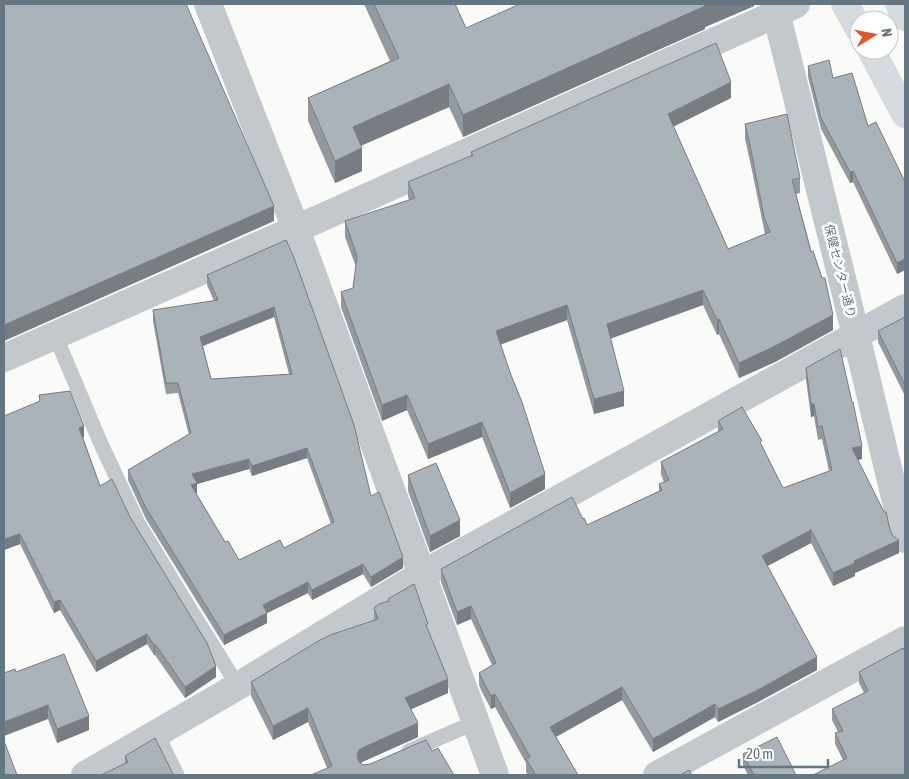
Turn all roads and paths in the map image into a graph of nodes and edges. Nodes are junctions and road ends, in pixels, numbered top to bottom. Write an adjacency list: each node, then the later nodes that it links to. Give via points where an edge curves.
1 (208, 4): 7 (street)
2 (899, 4): 4 (main road)
3 (782, 7): 7 (street); 10 (street, 保健センター通り)
4 (905, 17)
5 (876, 60): 6 (main road)
6 (905, 114)
7 (296, 230): 9 (street); 13 (street)
8 (905, 308): 10 (street)
9 (55, 335): 11 (street); 15 (lane, via 138,524)
10 (856, 335): 12 (street, 保健センター通り); 13 (street)
11 (4, 358)
12 (905, 539)
13 (421, 575): 15 (street); 16 (street)
14 (905, 640): 22 (street)
15 (238, 686): 17 (street)
16 (476, 722): 18 (lane); 21 (street)
17 (157, 734): 19 (street); 20 (lane)
18 (393, 758)
19 (85, 775)
20 (178, 775)
21 (495, 775)
22 (657, 775)

